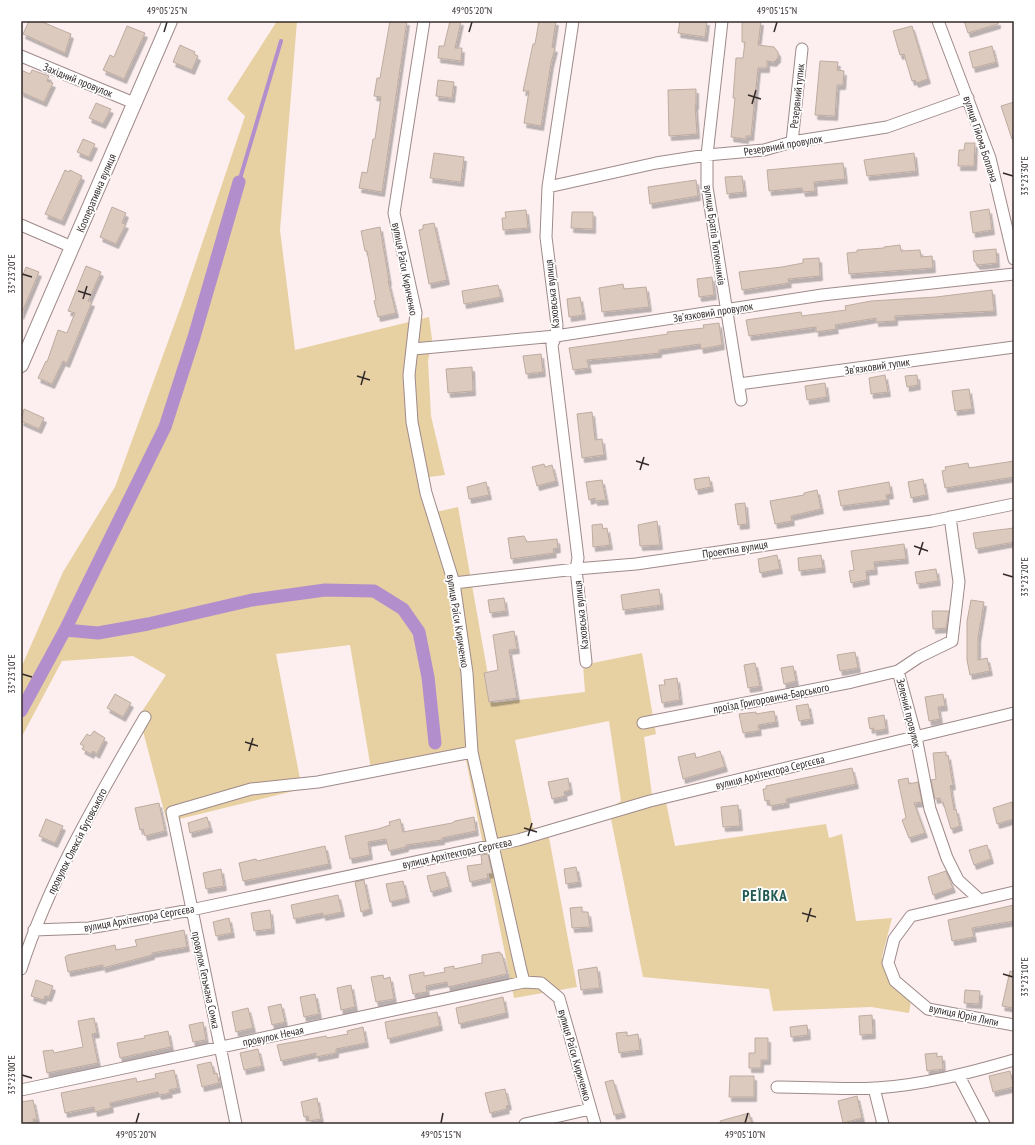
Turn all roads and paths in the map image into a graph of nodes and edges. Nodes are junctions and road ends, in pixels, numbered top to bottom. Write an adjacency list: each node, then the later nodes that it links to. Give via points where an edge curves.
1 (170, 21): 9 (street, Кооперативна вулиця)
2 (424, 21): 20 (street, вулиця Раїси Кириченко, via 394,212 416,313)
3 (573, 21): 12 (street, Каховська вулиця)
4 (722, 21): 11 (street, вулиця Братів Тютюнників)
5 (938, 21): 8 (street, вулиця Гійома Боплана)
6 (802, 49): 10 (street, Резервний тупик)
7 (21, 56): 9 (street, Західний провулок)
8 (968, 98): 10 (street, Резервний провулок, via 886,127); 15 (street, вулиця Гійома Боплана, via 990,158)
9 (134, 103): 14 (street, Кооперативна вулиця)
10 (792, 142): 11 (street, Резервний провулок, via 764,150)
11 (707, 155): 12 (street, Резервний провулок, via 656,163); 17 (street, вулиця Братів Тютюнників, via 707,186)
12 (548, 187): 18 (street, Каховська вулиця, via 546,238 557,325)
13 (21, 225): 14 (street)
14 (72, 247): 21 (street, Кооперативна вулиця)
15 (1014, 259)
16 (1014, 274): 17 (street, Звʼязковий провулок, via 822,295)
17 (726, 310): 18 (street, Звʼязковий провулок); 22 (street, вулиця Братів Тютюнників)
18 (556, 336): 20 (street, Звʼязковий провулок); 26 (street, Каховська вулиця, via 552,345 578,558)
19 (1014, 347): 22 (street, Звʼязковий тупик)
20 (413, 349): 27 (street, вулиця Раїси Кириченко, via 409,375 412,422 426,493)
21 (21, 365)
22 (740, 384): 23 (street, вулиця Братів Тютюнників)
23 (741, 400)
24 (1014, 504): 25 (street, Проектна вулиця)
25 (950, 517): 26 (street, Проектна вулиця, via 636,564); 29 (street, Зелений провулок, via 959,582 952,641 919,657)
26 (576, 569): 27 (street, Проектна вулиця); 28 (street, Каховська вулиця)
27 (454, 583): 34 (street, вулиця Раїси Кириченко, via 466,673)
28 (586, 662)
29 (898, 671): 32 (street, проїзд Григоровича-Барського); 33 (street, Зелений провулок)
30 (1014, 713): 33 (street, вулиця Архітектора Сергєєва)
31 (145, 717): 39 (street, провулок Олексія Бутовського, via 86,818)
32 (643, 723)
33 (916, 737): 35 (street, вулиця Архітектора Сергєєва, via 650,801 518,840); 37 (street, Зелений провулок, via 930,809 947,858 958,880)
34 (472, 752): 35 (street, вулиця Раїси Кириченко); 38 (street, провулок Гетьмана Сомка, via 318,782 251,790 172,812)
35 (492, 845): 38 (street, вулиця Архітектора Сергєєва); 41 (street, вулиця Раїси Кириченко)
36 (1014, 892): 37 (street)
37 (980, 900): 42 (street, вулиця Юрія Липи, via 911,916 894,939 888,962 895,981 928,1009)
38 (191, 910): 39 (street, вулиця Архітектора Сергєєва, via 89,928); 43 (street, провулок Гетьмана Сомка)
39 (34, 930): 40 (street, провулок Олексія Бутовського)
40 (21, 969)
41 (524, 982): 43 (street, провулок Нечая); 49 (street, вулиця Раїси Кириченко, via 541,983 559,998)
42 (1014, 1025)
43 (220, 1047): 48 (street, провулок Нечая); 50 (street, провулок Гетьмана Сомка)
44 (1014, 1060): 45 (street)
45 (959, 1076): 47 (street); 54 (street)
46 (778, 1086): 47 (street)
47 (874, 1088): 53 (street)
48 (21, 1090)
49 (590, 1109): 51 (street); 52 (street, вулиця Раїси Кириченко)
50 (236, 1124)
51 (525, 1124)
52 (595, 1124)
53 (883, 1124)
54 (984, 1124)

